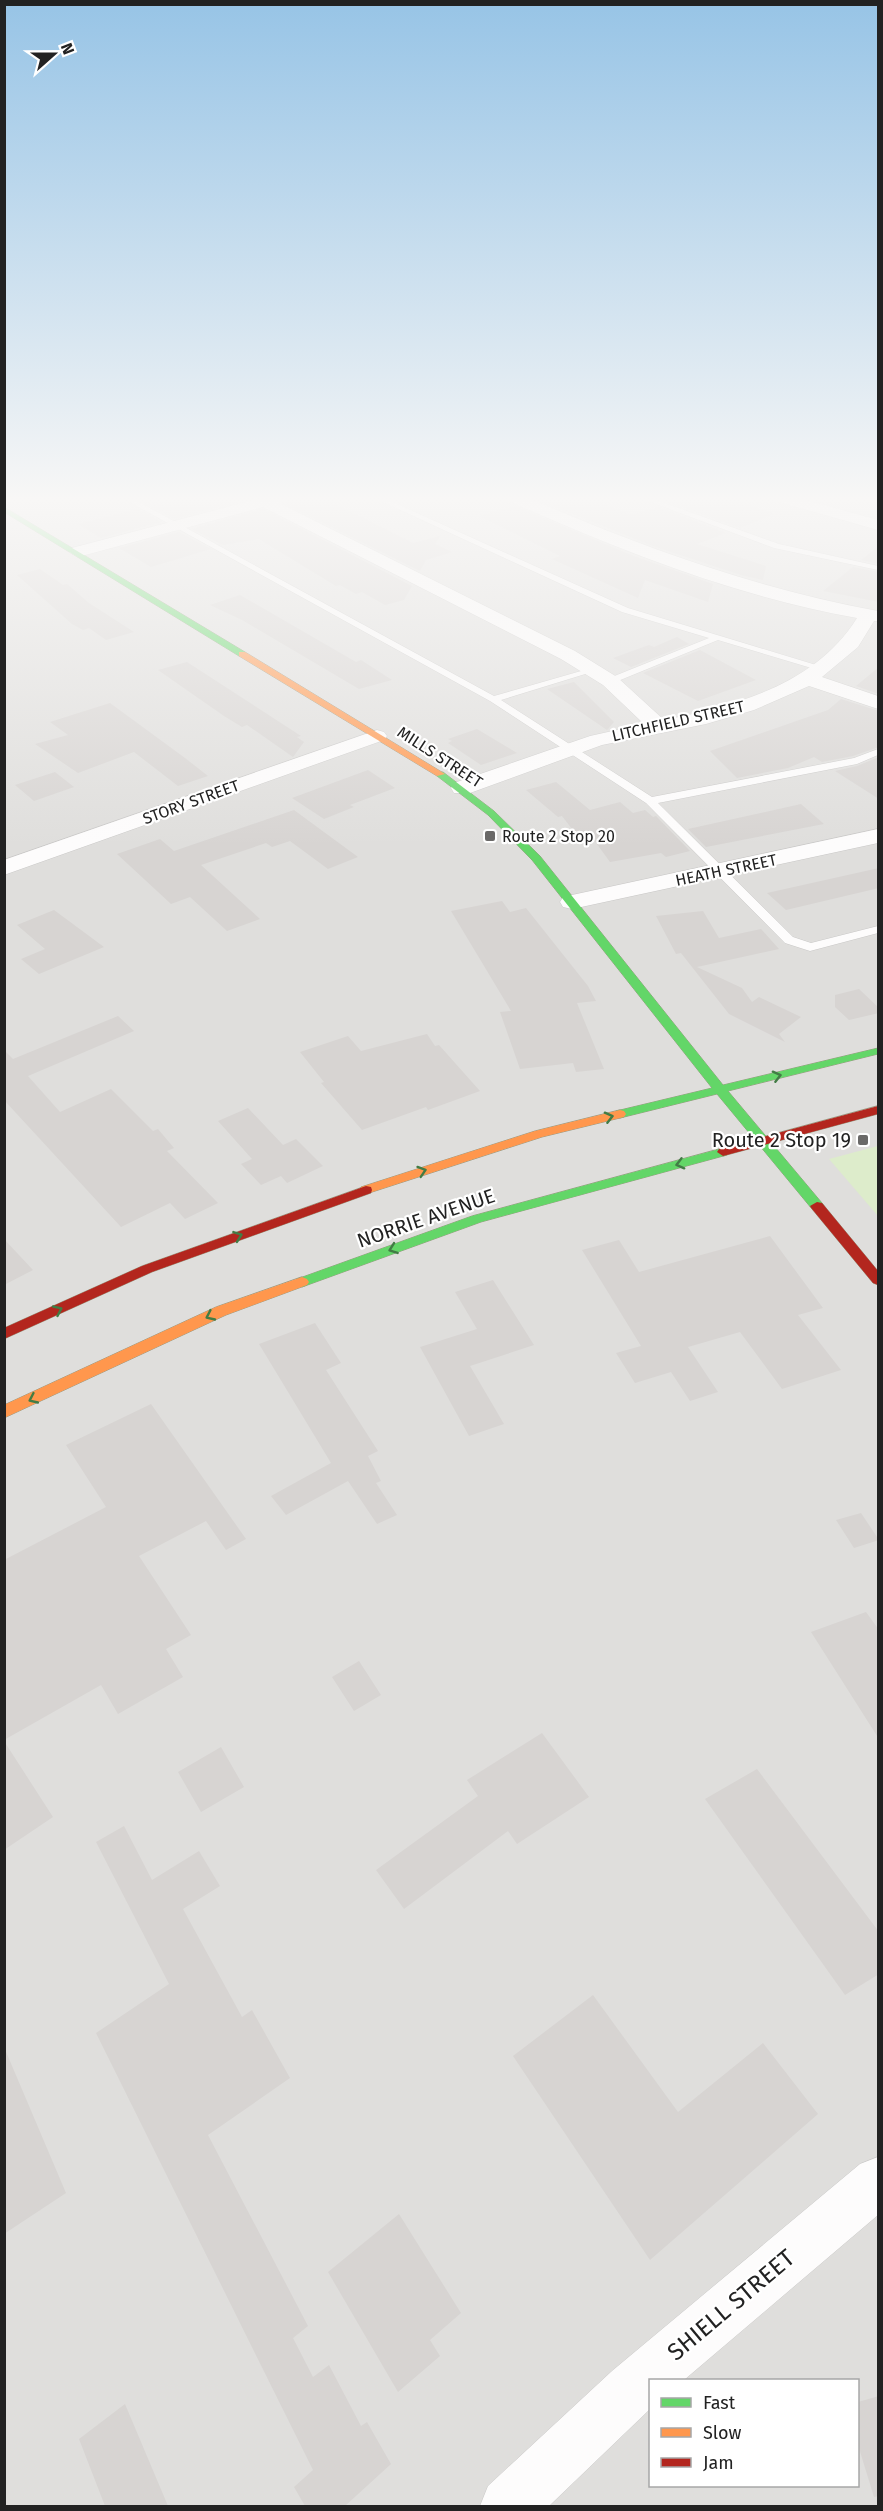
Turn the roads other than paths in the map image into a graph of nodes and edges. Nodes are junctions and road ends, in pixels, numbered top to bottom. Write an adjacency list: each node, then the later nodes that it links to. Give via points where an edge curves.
1 (175, 612): 14 (street, MILLS STREET)
2 (335, 612): 11 (lane)
3 (483, 612): 8 (street)
4 (634, 612): 7 (lane)
5 (856, 612): 6 (street)
6 (873, 616): 9 (street, LITCHFIELD STREET, via 851,643)
7 (719, 637): 9 (lane); 10 (lane)
8 (592, 669): 10 (street); 11 (lane)
9 (814, 673): 12 (street); 13 (street, LITCHFIELD STREET, via 747,706)
10 (610, 681): 13 (street)
11 (493, 699): 15 (lane)
12 (879, 703)
13 (659, 727): 15 (street, LITCHFIELD STREET)
14 (376, 736): 17 (street, MILLS STREET); 20 (street, STORY STREET)
15 (570, 748): 17 (street, LITCHFIELD STREET); 18 (lane)
16 (879, 752): 18 (lane, via 858,760)
17 (462, 788): 22 (street, MILLS STREET, via 505,825)
18 (650, 801): 21 (lane)
19 (879, 836): 21 (street, HEATH STREET)
20 (4, 868)
21 (720, 872): 22 (street, HEATH STREET); 23 (lane, via 789,940 810,947)
22 (573, 902): 25 (street, MILLS STREET)
23 (879, 930)
24 (879, 1051): 25 (street, one-way to 24)
25 (720, 1090): 27 (street, MILLS STREET); 29 (street, one-way to 25, via 147,1269 376,1186 539,1134)
26 (879, 1110): 27 (street, NORRIE AVENUE)
27 (763, 1142): 28 (street, MILLS STREET); 30 (street, NORRIE AVENUE, one-way to 30, via 466,1223 221,1311)
28 (879, 1280)
29 (4, 1334)
30 (4, 1412)
31 (879, 2182): 32 (street, SHIELL STREET, via 630,2390)
32 (508, 2506)

